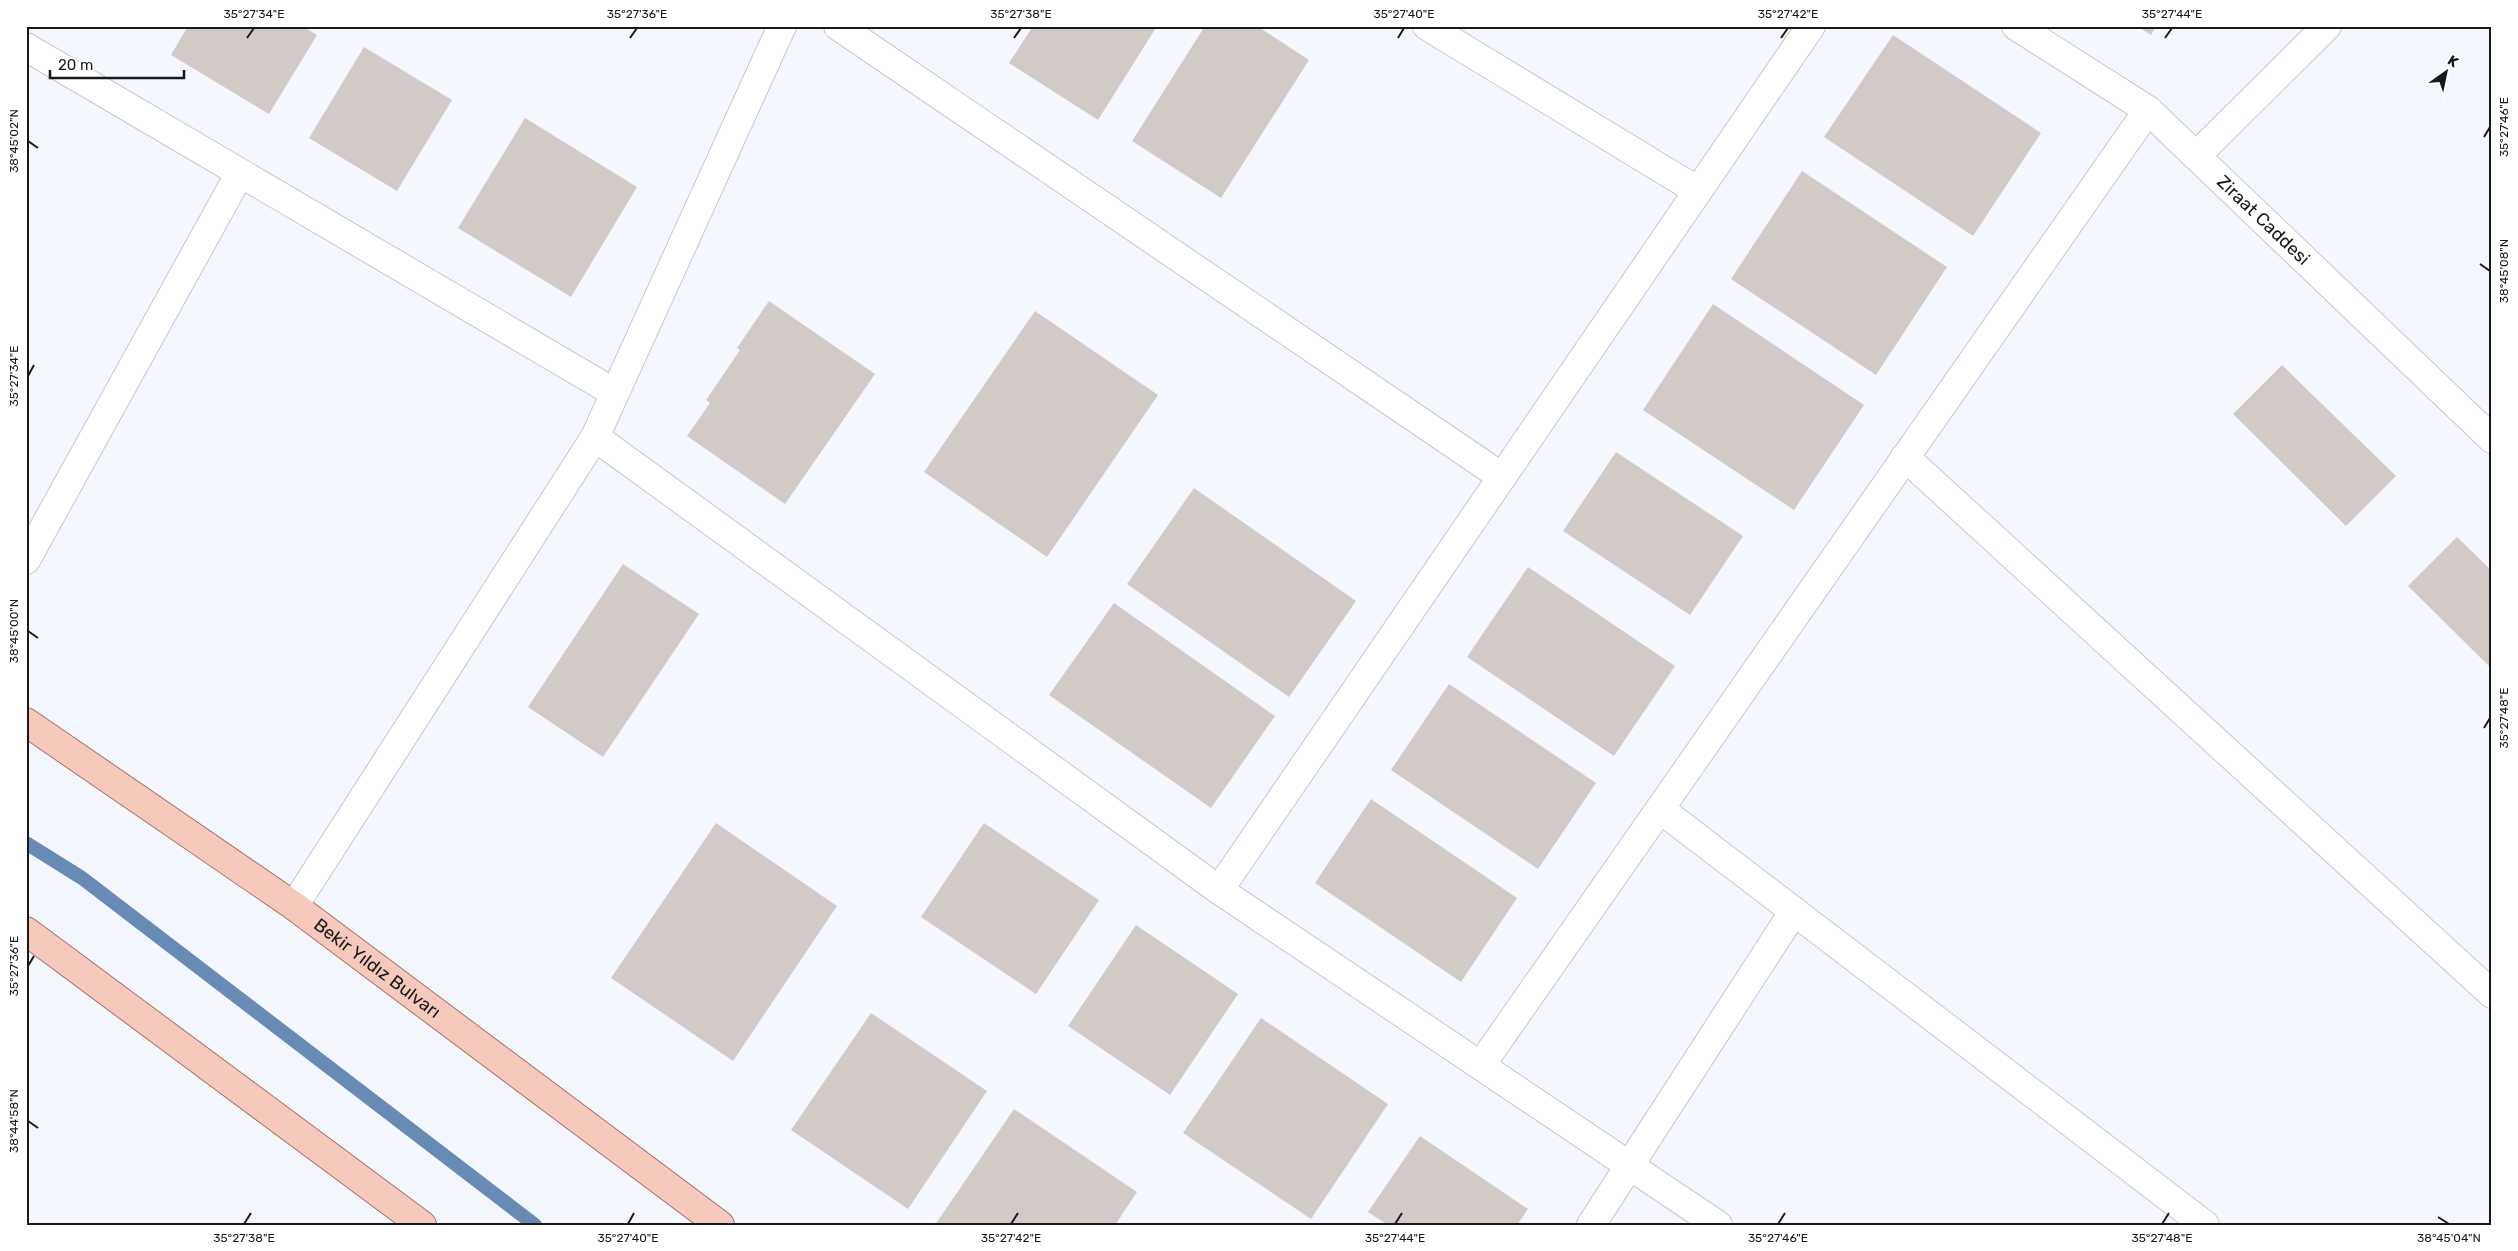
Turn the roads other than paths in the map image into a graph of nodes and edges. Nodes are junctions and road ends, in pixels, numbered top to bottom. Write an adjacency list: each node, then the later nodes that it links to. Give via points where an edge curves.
1 (782, 26): 12 (street)
2 (838, 26): 16 (street)
3 (1427, 26): 11 (street)
4 (1811, 26): 11 (street)
5 (2016, 26): 8 (street, Ziraat Caddesi)
6 (2327, 26): 9 (street)
7 (26, 47): 10 (street)
8 (2148, 110): 9 (street, Ziraat Caddesi); 15 (street)
9 (2196, 156): 14 (street, Ziraat Caddesi)
10 (240, 173): 12 (street); 17 (street)
11 (1698, 190): 16 (street)
12 (615, 394): 13 (street)
13 (595, 437): 20 (street); 21 (street)
14 (2492, 438)
15 (1905, 457): 19 (street); 24 (street)
16 (1502, 477): 20 (street)
17 (26, 560)
18 (26, 722): 21 (main road, Bekir Yıldız Bulvarı)
19 (1660, 808): 22 (street); 25 (street)
20 (1219, 890): 25 (street)
21 (294, 906): 28 (main road, Bekir Yıldız Bulvarı)
22 (1794, 910): 26 (street); 31 (street)
23 (26, 931): 27 (main road)
24 (2492, 994)
25 (1481, 1065): 26 (street)
26 (1629, 1165): 29 (street); 30 (street)
27 (422, 1225)
28 (720, 1225)
29 (1591, 1225)
30 (1718, 1225)
31 (2206, 1225)

